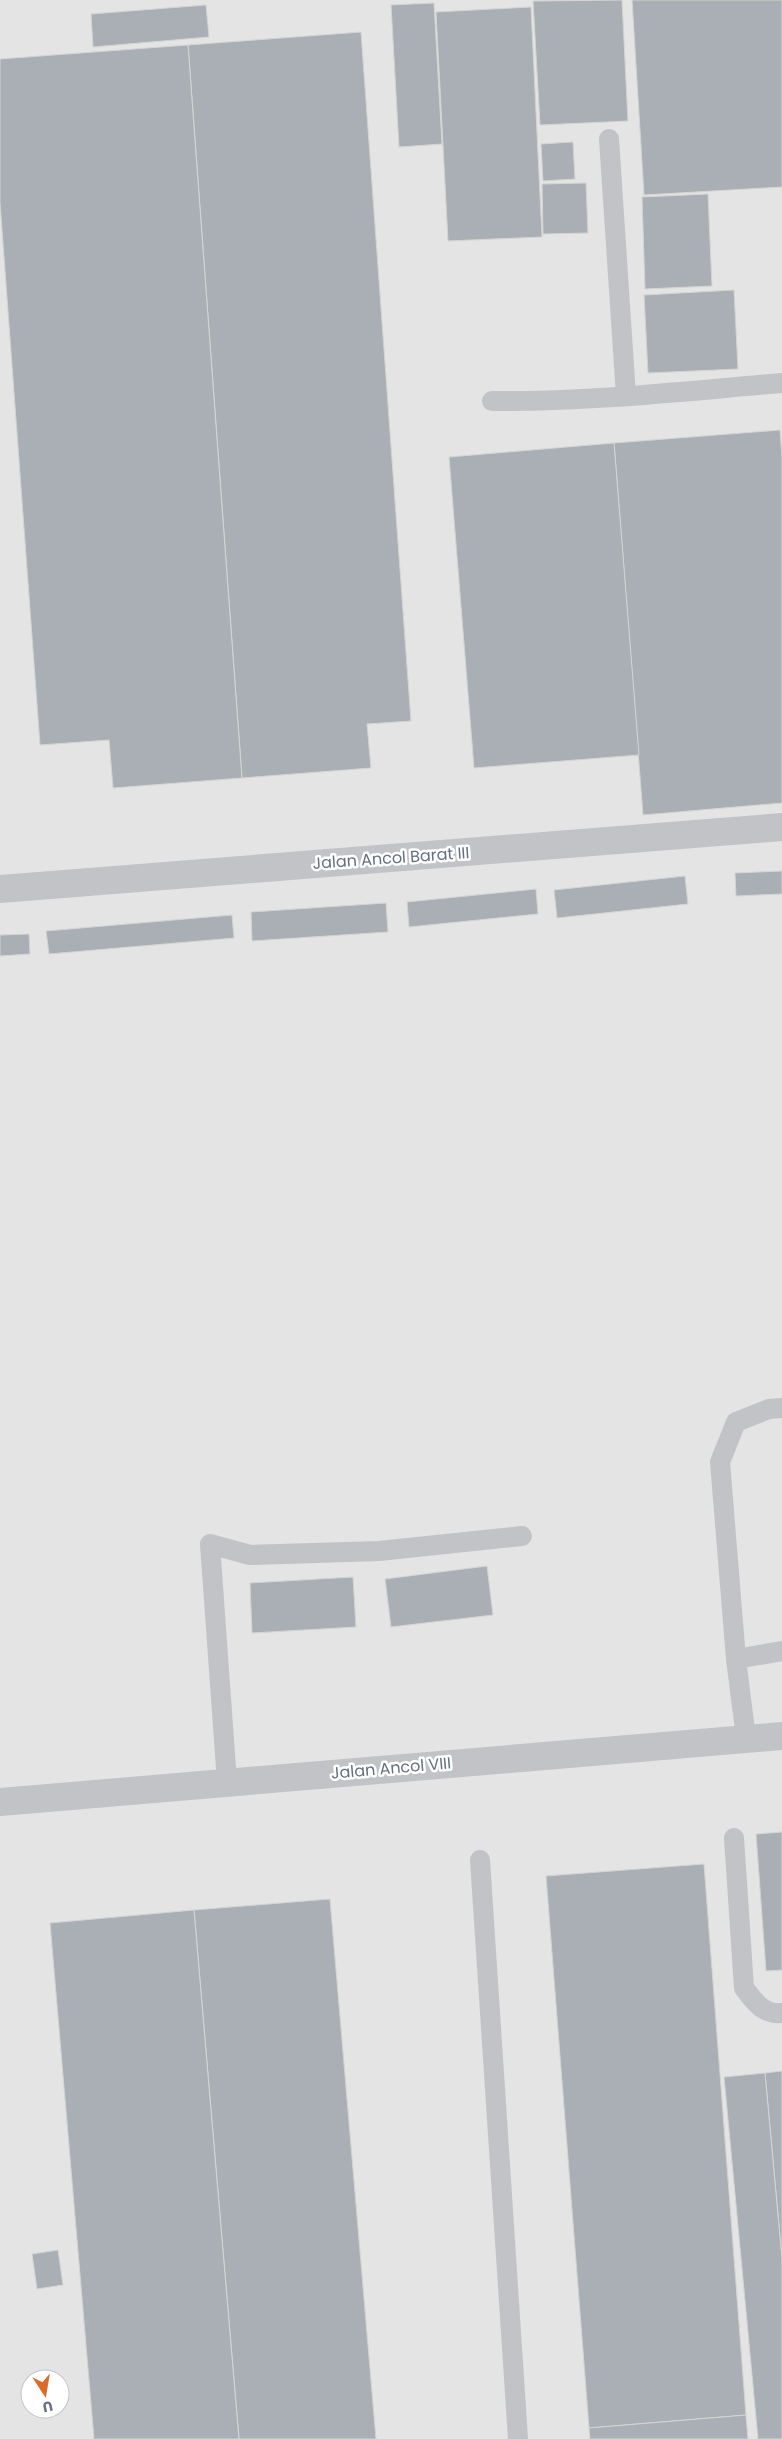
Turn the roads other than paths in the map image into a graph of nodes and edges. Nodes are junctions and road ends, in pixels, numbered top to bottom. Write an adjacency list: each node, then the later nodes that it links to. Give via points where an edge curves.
1 (609, 139): 3 (lane)
2 (782, 383): 3 (lane)
3 (626, 396): 4 (lane)
4 (492, 401)
5 (782, 827): 6 (street, Jalan Ancol Barat III)
6 (0, 889)
7 (782, 1408): 10 (lane, via 769,1409 736,1422 720,1462)
8 (522, 1536): 13 (lane, via 379,1551 250,1555 210,1544)
9 (782, 1651): 10 (lane)
10 (736, 1659): 12 (lane)
11 (782, 1736): 12 (street, Jalan Ancol VIII)
12 (746, 1738): 13 (street, Jalan Ancol VIII)
13 (227, 1782): 14 (street, Jalan Ancol VIII)
14 (0, 1802)
15 (734, 1838): 17 (lane, via 744,1988 757,2005 773,2014)
16 (480, 1860): 18 (lane)
17 (782, 2013)
18 (518, 2439)

